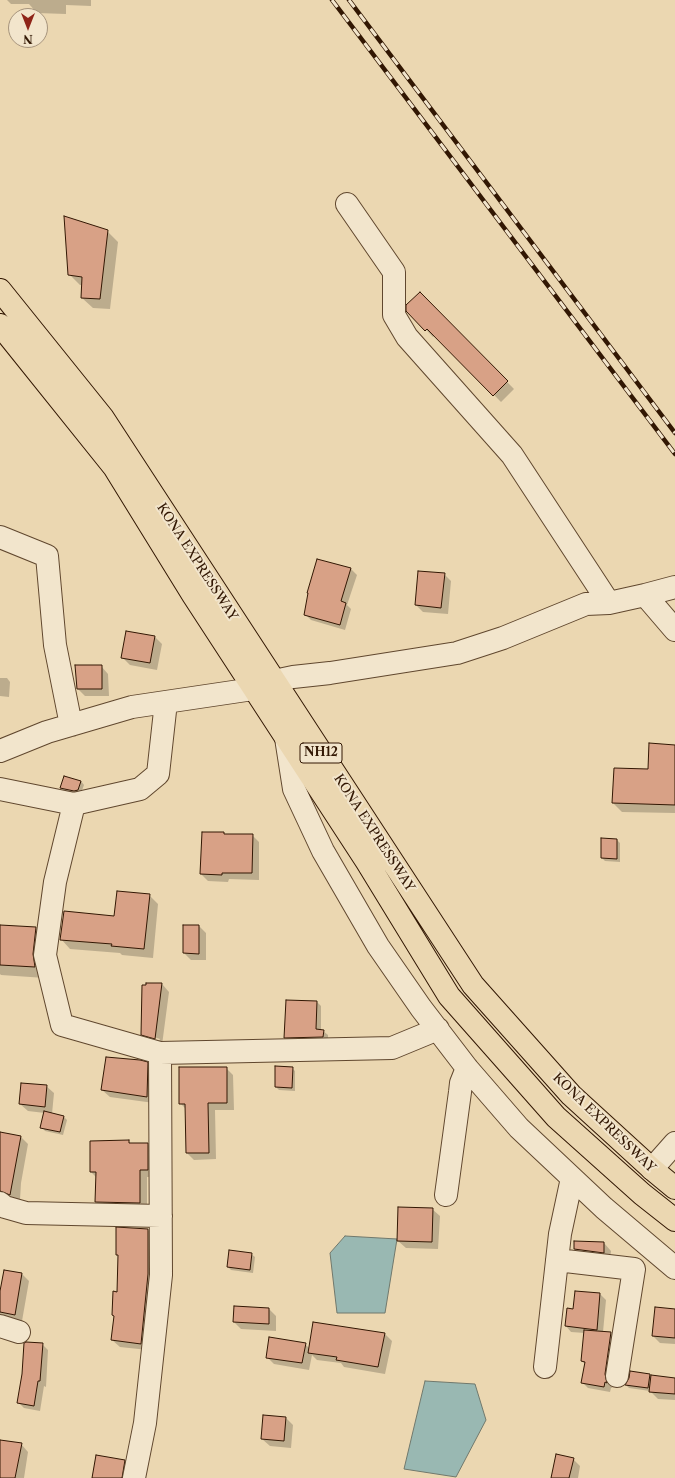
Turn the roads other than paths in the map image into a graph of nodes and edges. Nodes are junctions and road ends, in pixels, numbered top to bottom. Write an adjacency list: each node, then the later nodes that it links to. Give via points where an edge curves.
1 (347, 204): 7 (street, via 394,272 394,315 407,337 512,455)
2 (0, 290): 9 (highway, KONA EXPRESSWAY / NH12, via 103,418)
3 (0, 325): 10 (highway, KONA EXPRESSWAY / NH12, via 114,467)
4 (0, 537): 12 (street, via 47,556 55,645)
5 (675, 587): 6 (street)
6 (645, 595): 7 (street); 8 (street)
7 (609, 602): 9 (street, via 586,604 503,638 457,653)
8 (675, 630)
9 (274, 680): 10 (street); 21 (highway, KONA EXPRESSWAY / NH12, via 473,985 570,1095)
10 (253, 689): 11 (street); 13 (highway, KONA EXPRESSWAY / NH12)
11 (166, 702): 12 (street, via 132,707); 16 (street, via 158,774 140,789)
12 (71, 725): 14 (street)
13 (286, 738): 17 (street, via 294,789 323,851 378,946); 27 (highway, KONA EXPRESSWAY / NH12, via 367,862 449,996 556,1117)
14 (0, 751)
15 (0, 788): 16 (street)
16 (74, 804): 18 (street, via 55,882 45,955 62,1025)
17 (438, 1029): 18 (street, via 392,1048); 19 (street)
18 (160, 1053): 26 (street)
19 (467, 1068): 22 (street, via 519,1128); 24 (street, via 460,1092)
20 (675, 1144): 21 (street)
21 (652, 1169): 23 (highway, KONA EXPRESSWAY / NH12)
22 (572, 1178): 28 (street); 29 (street)
23 (675, 1188)
24 (446, 1195)
25 (0, 1203): 26 (street, via 26,1213)
26 (162, 1216): 32 (street, via 162,1275 145,1423)
27 (675, 1220)
28 (557, 1260): 30 (street); 31 (street, via 634,1269)
29 (675, 1268)
30 (545, 1367)
31 (617, 1376)
32 (134, 1478)

